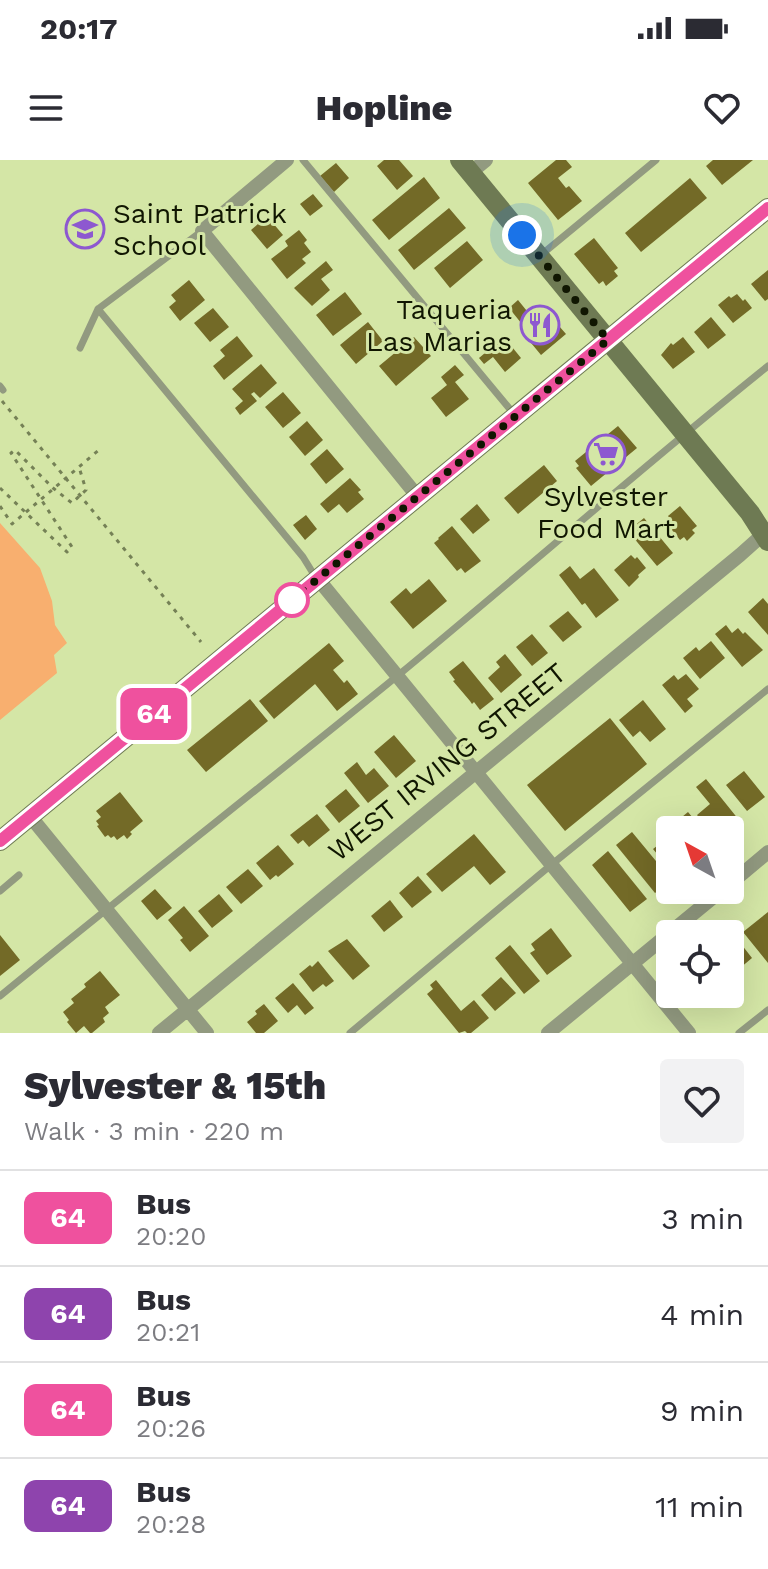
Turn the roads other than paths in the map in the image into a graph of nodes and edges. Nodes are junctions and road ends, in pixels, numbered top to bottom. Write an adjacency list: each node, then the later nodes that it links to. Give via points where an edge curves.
1 (287, 160): 6 (street)
2 (303, 160): 12 (lane)
3 (656, 160): 7 (lane)
4 (472, 164): 7 (street)
5 (768, 208): 9 (street)
6 (202, 231): 8 (lane); 14 (street)
7 (540, 257): 9 (street)
8 (98, 309): 10 (lane); 16 (lane)
9 (608, 340): 12 (street); 13 (street)
10 (80, 348)
11 (768, 366): 13 (lane)
12 (515, 416): 14 (street)
13 (684, 434): 15 (street); 17 (lane)
14 (418, 497): 16 (street)
15 (767, 535): 19 (street, WEST IRVING STREET)
16 (318, 579): 17 (street); 20 (street)
17 (397, 676): 19 (street); 28 (lane)
18 (768, 689): 23 (lane)
19 (476, 773): 23 (street); 31 (street, WEST IRVING STREET)
20 (30, 816): 21 (street); 28 (street)
21 (0, 841)
22 (768, 852): 24 (street)
23 (551, 865): 29 (street); 35 (lane)
24 (744, 872)
25 (19, 875): 26 (lane)
26 (0, 891)
27 (705, 904): 29 (street)
28 (106, 909): 30 (lane); 31 (street)
29 (632, 964): 36 (street); 37 (street)
30 (0, 996)
31 (188, 1009): 33 (street, WEST IRVING STREET); 34 (street)
32 (768, 1010): 38 (lane)
33 (159, 1033)
34 (207, 1033)
35 (350, 1033)
36 (548, 1033)
37 (689, 1033)
38 (739, 1033)

